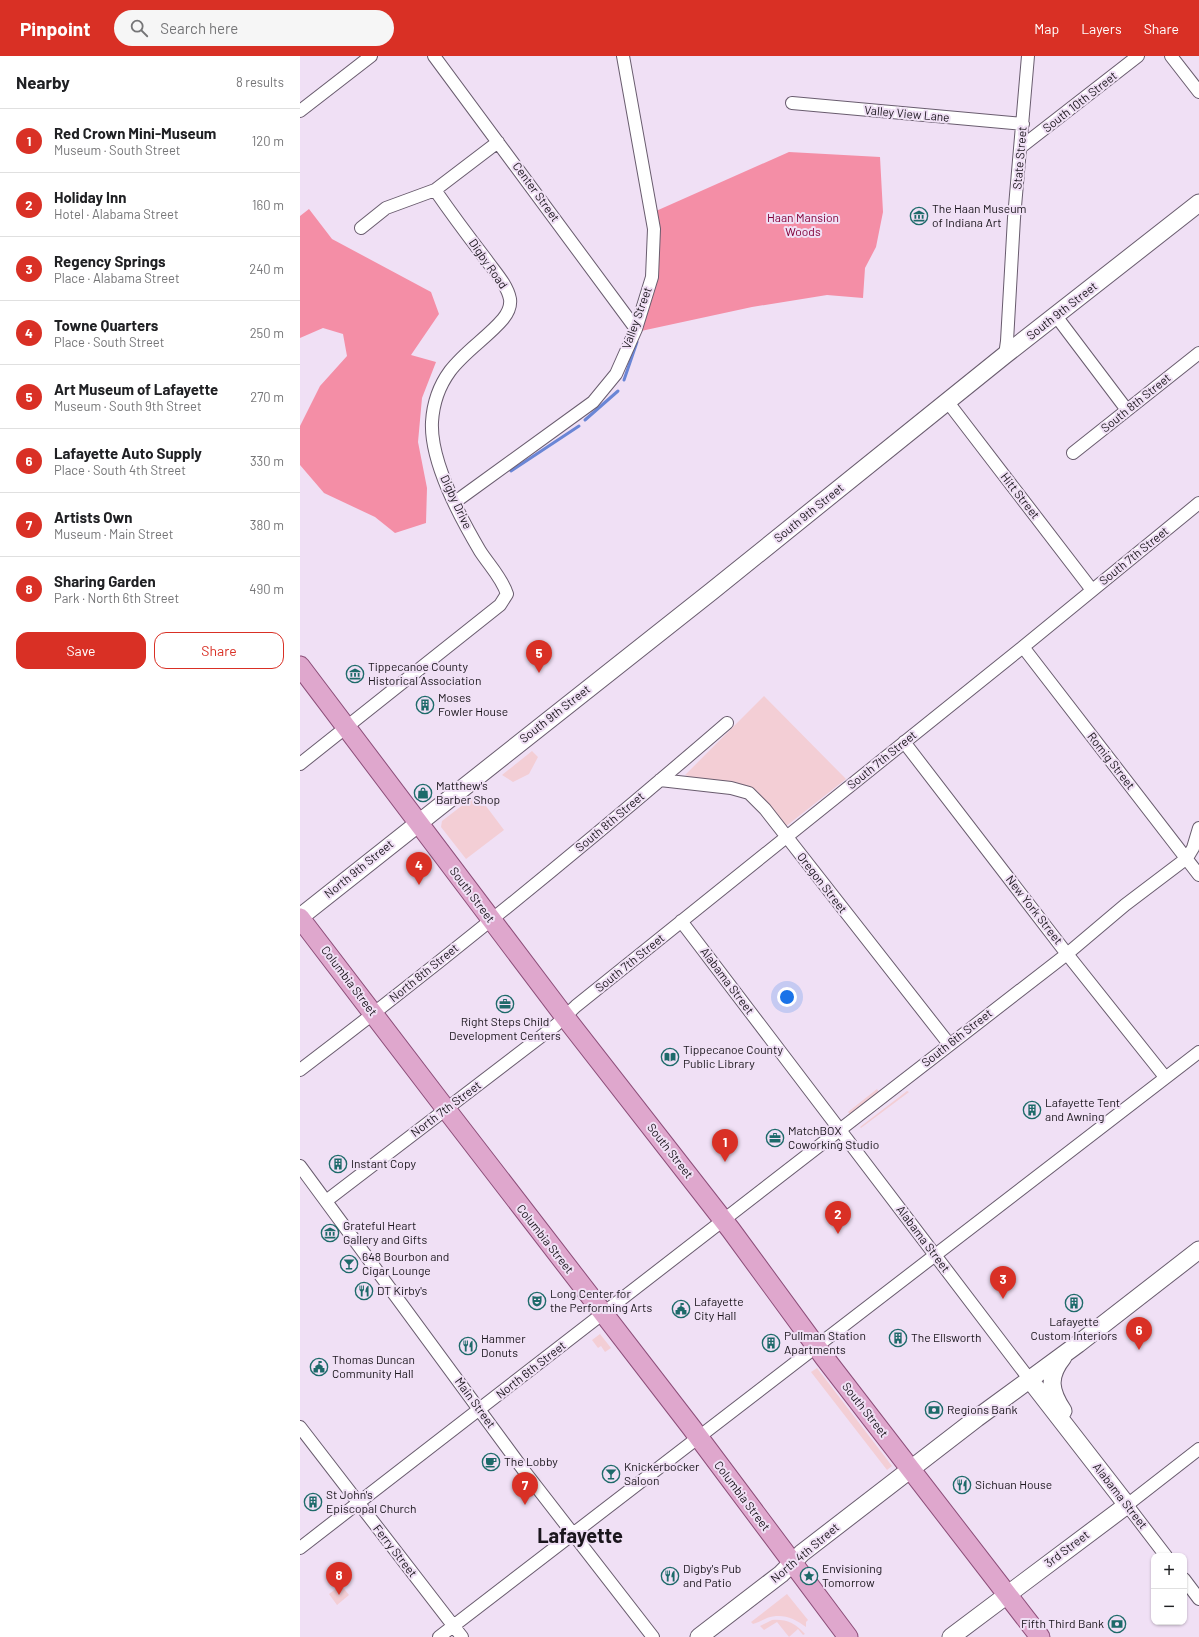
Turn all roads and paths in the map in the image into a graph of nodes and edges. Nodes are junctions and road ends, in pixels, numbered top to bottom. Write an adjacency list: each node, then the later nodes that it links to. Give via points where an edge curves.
1 (371, 56): 9 (street)
2 (434, 56): 11 (street, Center Street)
3 (623, 56): 17 (street, Valley Street, via 654,229 652,277)
4 (1028, 56): 10 (street, State Street)
5 (1138, 56): 12 (street, South 10th Street)
6 (1171, 56): 7 (street)
7 (1199, 92)
8 (792, 103): 10 (street, Valley View Lane)
9 (300, 111)
10 (1022, 124): 12 (street, State Street)
11 (498, 142): 13 (street); 17 (street, Center Street)
12 (1021, 147): 19 (street, State Street)
13 (435, 190): 15 (street, via 386,208); 20 (street, Digby Road, via 506,288 510,300 509,310 503,319 448,373)
14 (1199, 203): 16 (street, South 9th Street)
15 (361, 228)
16 (1056, 316): 19 (street, South 9th Street); 22 (street)
17 (636, 329): 24 (street, Valley Street, via 616,374 593,402)
18 (1199, 353): 22 (street, South 8th Street)
19 (1005, 355): 21 (street, South 9th Street)
20 (436, 400): 24 (street, Digby Drive, via 432,423 438,464)
21 (947, 401): 26 (street, Hitt Street); 34 (street, South 9th Street, via 718,586)
22 (1127, 410): 23 (street, South 8th Street)
23 (1073, 453)
24 (455, 502): 30 (street, Digby Drive, via 508,594 500,605)
25 (1199, 503): 26 (street, South 7th Street)
26 (1092, 590): 27 (street, South 7th Street)
27 (1023, 647): 31 (street, South 7th Street); 37 (street, Romig Street, via 1123,778)
28 (300, 666): 30 (main road, South Street)
29 (727, 723): 33 (street, South 8th Street)
30 (347, 728): 32 (street); 34 (main road, South Street)
31 (904, 742): 36 (street, South 7th Street); 42 (street, New York Street)
32 (300, 764)
33 (660, 780): 36 (street, Oregon Street, via 731,788 749,793); 40 (street, South 8th Street)
34 (418, 822): 39 (street, North 9th Street); 40 (main road, South Street)
35 (1199, 828): 37 (street)
36 (786, 837): 41 (street, South 7th Street); 45 (street, Oregon Street)
37 (1188, 856): 38 (street, Romig Street); 42 (street, South 6th Street)
38 (1199, 875)
39 (300, 917): 43 (main road, Columbia Street)
40 (492, 920): 43 (street, North 8th Street); 44 (main road, South Street)
41 (681, 922): 44 (street, South 7th Street); 50 (street, Alabama Street)
42 (1067, 954): 45 (street, South 6th Street); 48 (street, New York Street)
43 (373, 1013): 47 (street, North 8th Street); 49 (main road, Columbia Street)
44 (565, 1017): 49 (street, North 7th Street); 53 (main road, South Street)
45 (949, 1044): 50 (street, South 6th Street)
46 (1199, 1052): 48 (street)
47 (300, 1070)
48 (1165, 1077): 55 (street)
49 (445, 1109): 52 (street, North 7th Street); 56 (main road, Columbia Street)
50 (840, 1130): 53 (street, South 6th Street); 55 (street, Alabama Street)
51 (300, 1166): 52 (street, Main Street)
52 (326, 1201): 60 (street, Main Street)
53 (723, 1220): 56 (street, North 6th Street); 57 (main road, South Street)
54 (1199, 1250): 58 (street, North 4th Street)
55 (934, 1255): 57 (street); 59 (street, Alabama Street)
56 (603, 1314): 60 (street, North 6th Street); 63 (main road, Columbia Street)
57 (817, 1347): 63 (street); 65 (main road, South Street)
58 (1067, 1352): 59 (street, North 4th Street); 62 (street, via 1054,1371 1052,1388 1067,1417)
59 (1030, 1380): 62 (street, Alabama Street); 65 (street, North 4th Street)
60 (479, 1410): 66 (street, North 6th Street); 68 (street, Main Street)
61 (300, 1427): 66 (street, Ferry Street)
62 (1071, 1433): 67 (street, Alabama Street)
63 (698, 1438): 68 (street); 71 (main road, Columbia Street)
64 (1199, 1449): 67 (street)
65 (911, 1470): 71 (street, North 4th Street); 73 (main road, South Street)
66 (358, 1503): 69 (street, North 6th Street); 75 (street, Ferry Street)
67 (1127, 1505): 70 (street, Alabama Street); 73 (street, 3rd Street)
68 (574, 1535): 75 (street); 78 (street, Main Street)
69 (300, 1548)
70 (1164, 1553)
71 (792, 1563): 79 (street, North 4th Street); 80 (main road, Columbia Street)
72 (1187, 1584): 74 (street)
73 (1008, 1594): 81 (street, 3rd Street); 82 (main road, South Street)
74 (1199, 1599)
75 (454, 1626): 76 (street); 77 (street, Ferry Street)
76 (439, 1637)
77 (462, 1637)
78 (654, 1637)
79 (698, 1637)
80 (848, 1637)
81 (951, 1637)
82 (1040, 1637)

